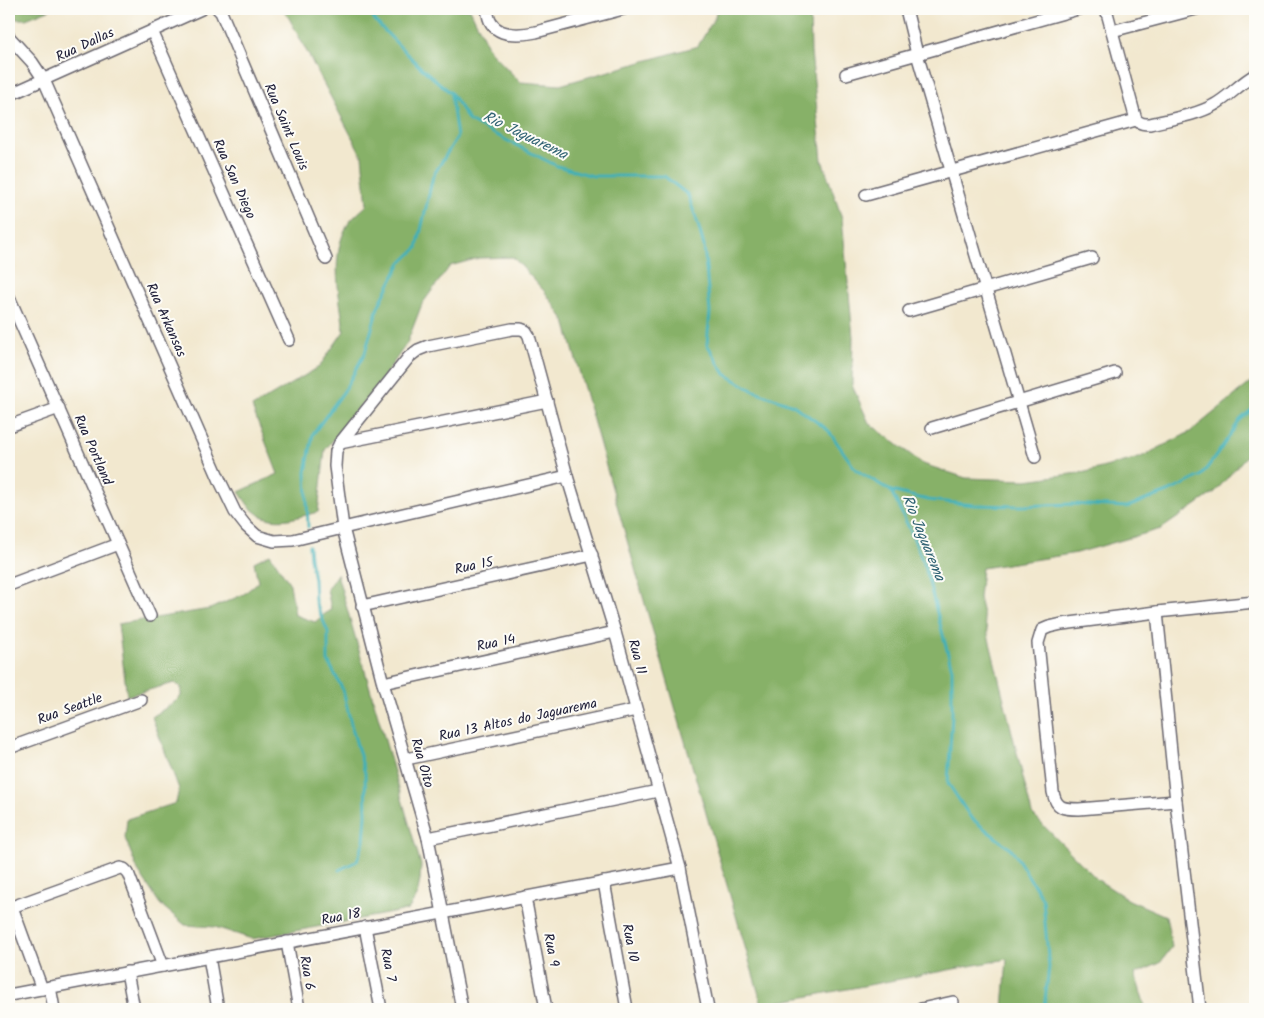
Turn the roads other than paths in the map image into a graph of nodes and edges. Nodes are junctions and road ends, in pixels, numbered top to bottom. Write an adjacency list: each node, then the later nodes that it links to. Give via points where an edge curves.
1 (201, 9): 10 (street, Rua Dallas)
2 (218, 9): 22 (street, Rua Saint Louis)
3 (487, 9): 4 (street, via 489,19 499,30 522,34)
4 (622, 9)
5 (906, 9): 13 (street)
6 (1078, 9): 13 (street)
7 (1106, 9): 11 (street)
8 (1196, 9): 9 (street)
9 (1155, 14): 11 (street)
10 (152, 30): 16 (street, Rua Dallas); 26 (street, Rua San Diego)
11 (1116, 30): 18 (street)
12 (9, 37): 16 (street, Rua Arkansas)
13 (917, 54): 14 (street); 19 (street)
14 (846, 74)
15 (1255, 75): 18 (street, via 1214,106 1150,124)
16 (44, 80): 17 (street, Rua Dallas); 36 (street, Rua Arkansas, via 235,512 257,536 274,541 293,540)
17 (9, 95)
18 (1136, 120): 19 (street)
19 (951, 171): 20 (street); 23 (street)
20 (866, 195)
21 (1092, 258): 23 (street)
22 (326, 259)
23 (986, 289): 25 (street); 29 (street)
24 (9, 297): 30 (street, Rua Portland)
25 (910, 310)
26 (289, 340)
27 (1116, 373): 29 (street)
28 (547, 401): 33 (street); 33 (street, Rua 11, via 526,331 512,330 428,346 409,357); 35 (street, Rua 11)
29 (1018, 402): 32 (street); 34 (street)
30 (58, 408): 31 (street); 37 (street, Rua Portland)
31 (9, 426)
32 (932, 428)
33 (340, 444): 36 (street, Rua Oito, via 334,466)
34 (1035, 457)
35 (568, 476): 36 (street, Rua Arkansas); 38 (street, Rua 11)
36 (343, 528): 41 (street, Rua Oito)
37 (118, 544): 39 (street); 43 (street, Rua Portland)
38 (592, 555): 41 (street, Rua 15); 44 (street, Rua 11)
39 (9, 585)
40 (1255, 602): 42 (street)
41 (362, 606): 45 (street, Rua Oito)
42 (1156, 612): 51 (street); 51 (street, via 1062,624 1042,630 1038,643 1053,792 1054,800 1066,809)
43 (150, 616)
44 (615, 632): 45 (street, Rua 14); 47 (street, Rua 11)
45 (383, 683): 49 (street, Rua Oito)
46 (141, 700): 48 (street, Rua Seattle)
47 (636, 710): 49 (street, Rua 13 Altos do Jaguarema); 50 (street, Rua 11)
48 (9, 748)
49 (406, 759): 52 (street, Rua Oito)
50 (658, 792): 52 (street); 53 (street, Rua 11)
51 (1176, 800): 76 (street)
52 (428, 838): 57 (street, Rua Oito)
53 (680, 868): 54 (street, Rua 18); 74 (street, Rua 11)
54 (604, 882): 55 (street, Rua 18); 73 (street, Rua 10)
55 (526, 897): 57 (street, Rua 18); 72 (street, Rua 9)
56 (10, 908): 61 (street, via 124,869); 63 (street)
57 (444, 912): 58 (street, Rua 18); 71 (street, Rua Oito)
58 (365, 927): 59 (street, Rua 18); 70 (street, Rua 7)
59 (287, 942): 60 (street, Rua 18); 69 (street, Rua 6)
60 (209, 957): 61 (street, Rua 18); 68 (street)
61 (163, 966): 62 (street, Rua 18)
62 (127, 972): 63 (street, Rua 18); 67 (street)
63 (46, 988): 64 (street, Rua 18); 66 (street)
64 (9, 995)
65 (953, 1002): 75 (street)
66 (54, 1009)
67 (134, 1009)
68 (218, 1009)
69 (299, 1009)
70 (381, 1009)
71 (462, 1009)
72 (546, 1009)
73 (628, 1009)
74 (708, 1009)
75 (921, 1009)
76 (1200, 1009)

